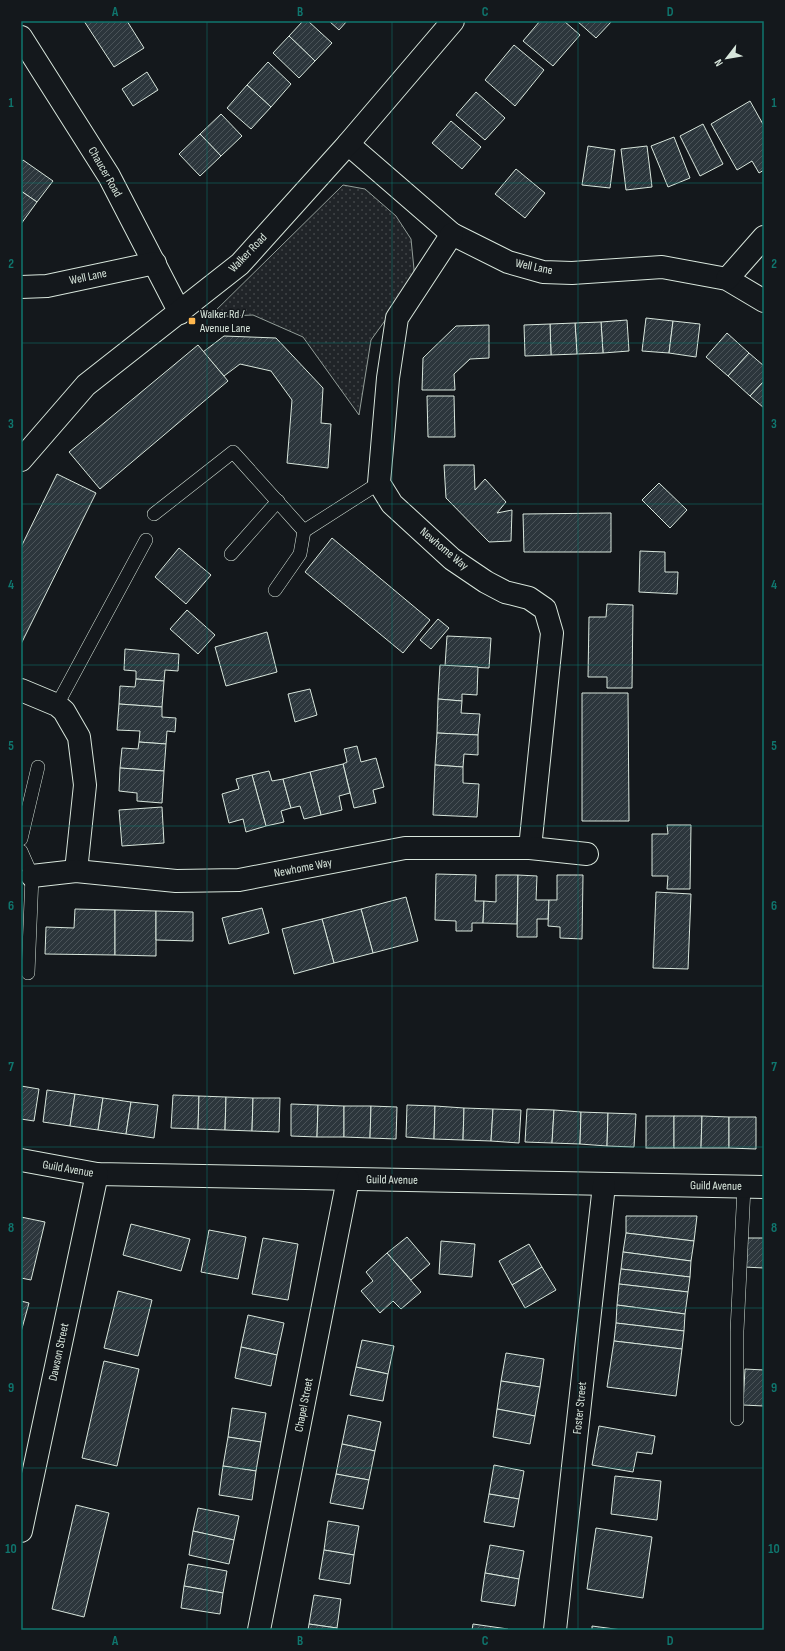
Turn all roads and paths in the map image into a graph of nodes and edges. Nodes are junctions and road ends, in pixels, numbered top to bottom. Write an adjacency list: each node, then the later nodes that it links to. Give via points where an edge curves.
1 (453, 21): 3 (street, Walker Road)
2 (21, 37): 6 (street, Chaucer Road, via 109,176)
3 (348, 144): 4 (street, Well Lane); 10 (street, Walker Road, via 240,264)
4 (452, 234): 7 (street, Well Lane, via 508,262 543,272 572,273 662,267); 12 (street, via 397,318 388,378)
5 (764, 237): 7 (street)
6 (155, 263): 8 (street, Well Lane, via 47,286); 10 (street, Chaucer Road)
7 (727, 280): 9 (street, Well Lane)
8 (21, 287)
9 (764, 301)
10 (180, 313): 11 (street, Walker Road, via 86,385)
11 (21, 460)
12 (379, 483): 15 (lane); 23 (street, Newhome Way, via 392,504 452,559 486,582 505,592 529,598 545,609 552,633)
13 (278, 501): 14 (lane, via 233,452); 15 (lane); 17 (lane)
14 (154, 514)
15 (304, 531): 18 (lane, via 300,554)
16 (146, 540): 20 (lane)
17 (231, 554)
18 (275, 590)
19 (21, 690): 20 (street)
20 (57, 705): 26 (street, via 64,711 79,737 85,785)
21 (38, 767): 22 (lane)
22 (21, 838)
23 (530, 848): 25 (street, Newhome Way); 26 (street, Newhome Way, via 405,848 239,880 176,881)
24 (21, 851): 27 (lane)
25 (587, 854)
26 (76, 871): 27 (street, Newhome Way)
27 (26, 875): 28 (lane)
28 (28, 973)
29 (21, 1160): 30 (street, Guild Avenue)
30 (97, 1174): 31 (street, Guild Avenue); 35 (street, Dawson Street)
31 (348, 1179): 32 (street, Guild Avenue); 36 (street, Chapel Street)
32 (604, 1185): 33 (street, Guild Avenue); 37 (street, Foster Street)
33 (754, 1187): 34 (lane, via 737,1330)
34 (737, 1419)
35 (21, 1531)
36 (259, 1630)
37 (555, 1630)

